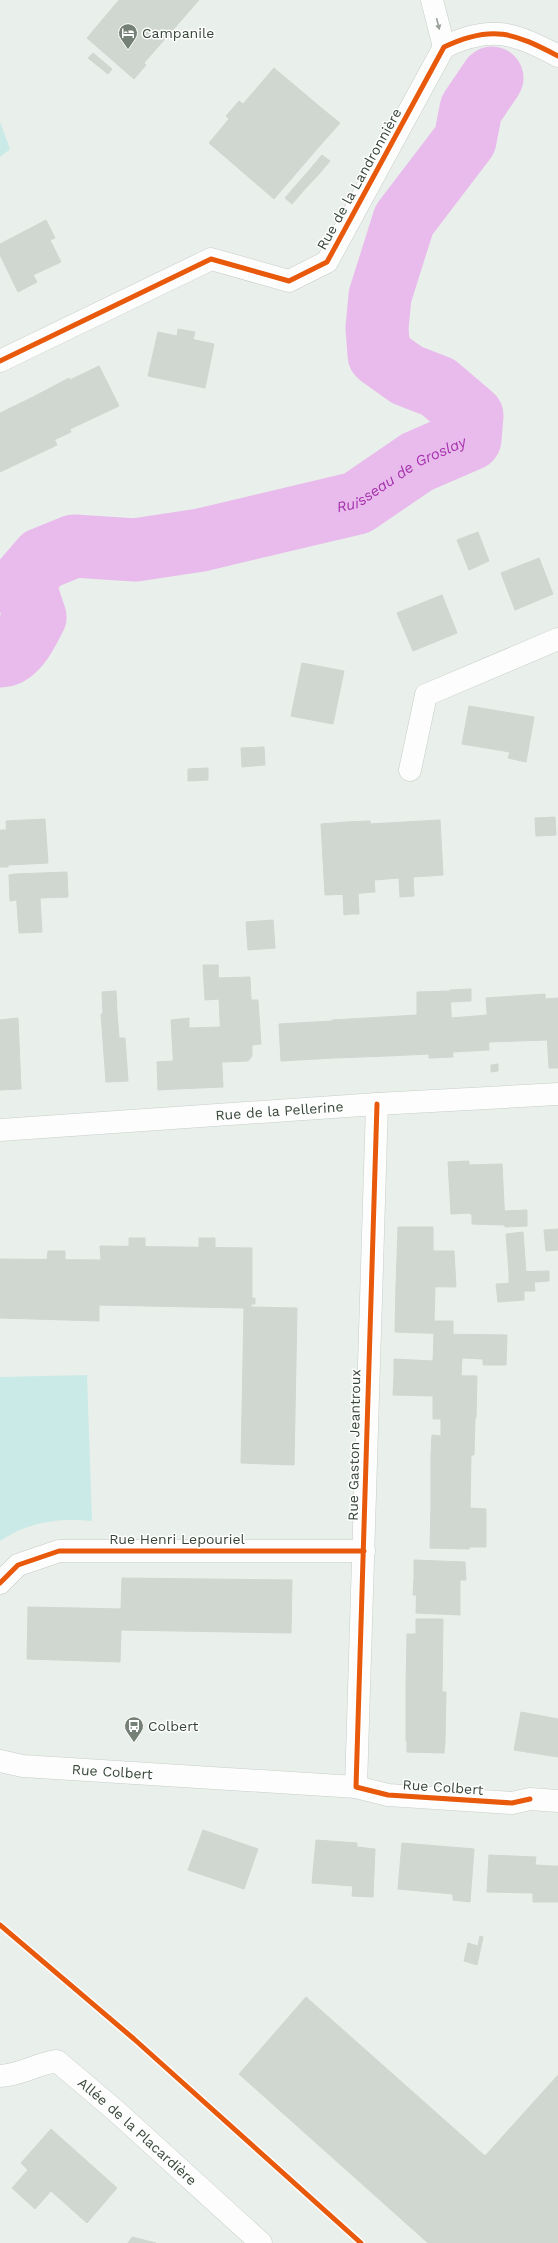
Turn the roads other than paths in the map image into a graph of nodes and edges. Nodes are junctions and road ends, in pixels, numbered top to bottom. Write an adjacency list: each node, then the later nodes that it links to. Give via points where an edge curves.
1 (432, 0): 2 (street, one-way to 2)
2 (444, 47): 3 (street, via 463,38 506,34 531,42); 4 (street, Rue de la Landronnière, via 327,262 289,281 211,259)
3 (558, 56)
4 (0, 361)
5 (558, 639): 6 (street, via 426,695)
6 (410, 770)
7 (558, 1094): 8 (street, Rue de la Pellerine)
8 (377, 1104): 9 (street, Rue de la Pellerine); 10 (street, Rue Gaston Jeantroux)
9 (0, 1130)
10 (364, 1551): 11 (street, Rue Henri Lepouriel, via 59,1551 18,1565); 13 (street, Rue Gaston Jeantroux)
11 (0, 1583)
12 (0, 1761): 13 (street, Rue Colbert, via 23,1766)
13 (356, 1787): 14 (street, Rue Colbert, via 388,1795 512,1803 530,1799)
14 (558, 1801)
15 (0, 2076): 16 (street, Allée de la Placardière, via 16,2075 39,2064 57,2061)
16 (261, 2243)

